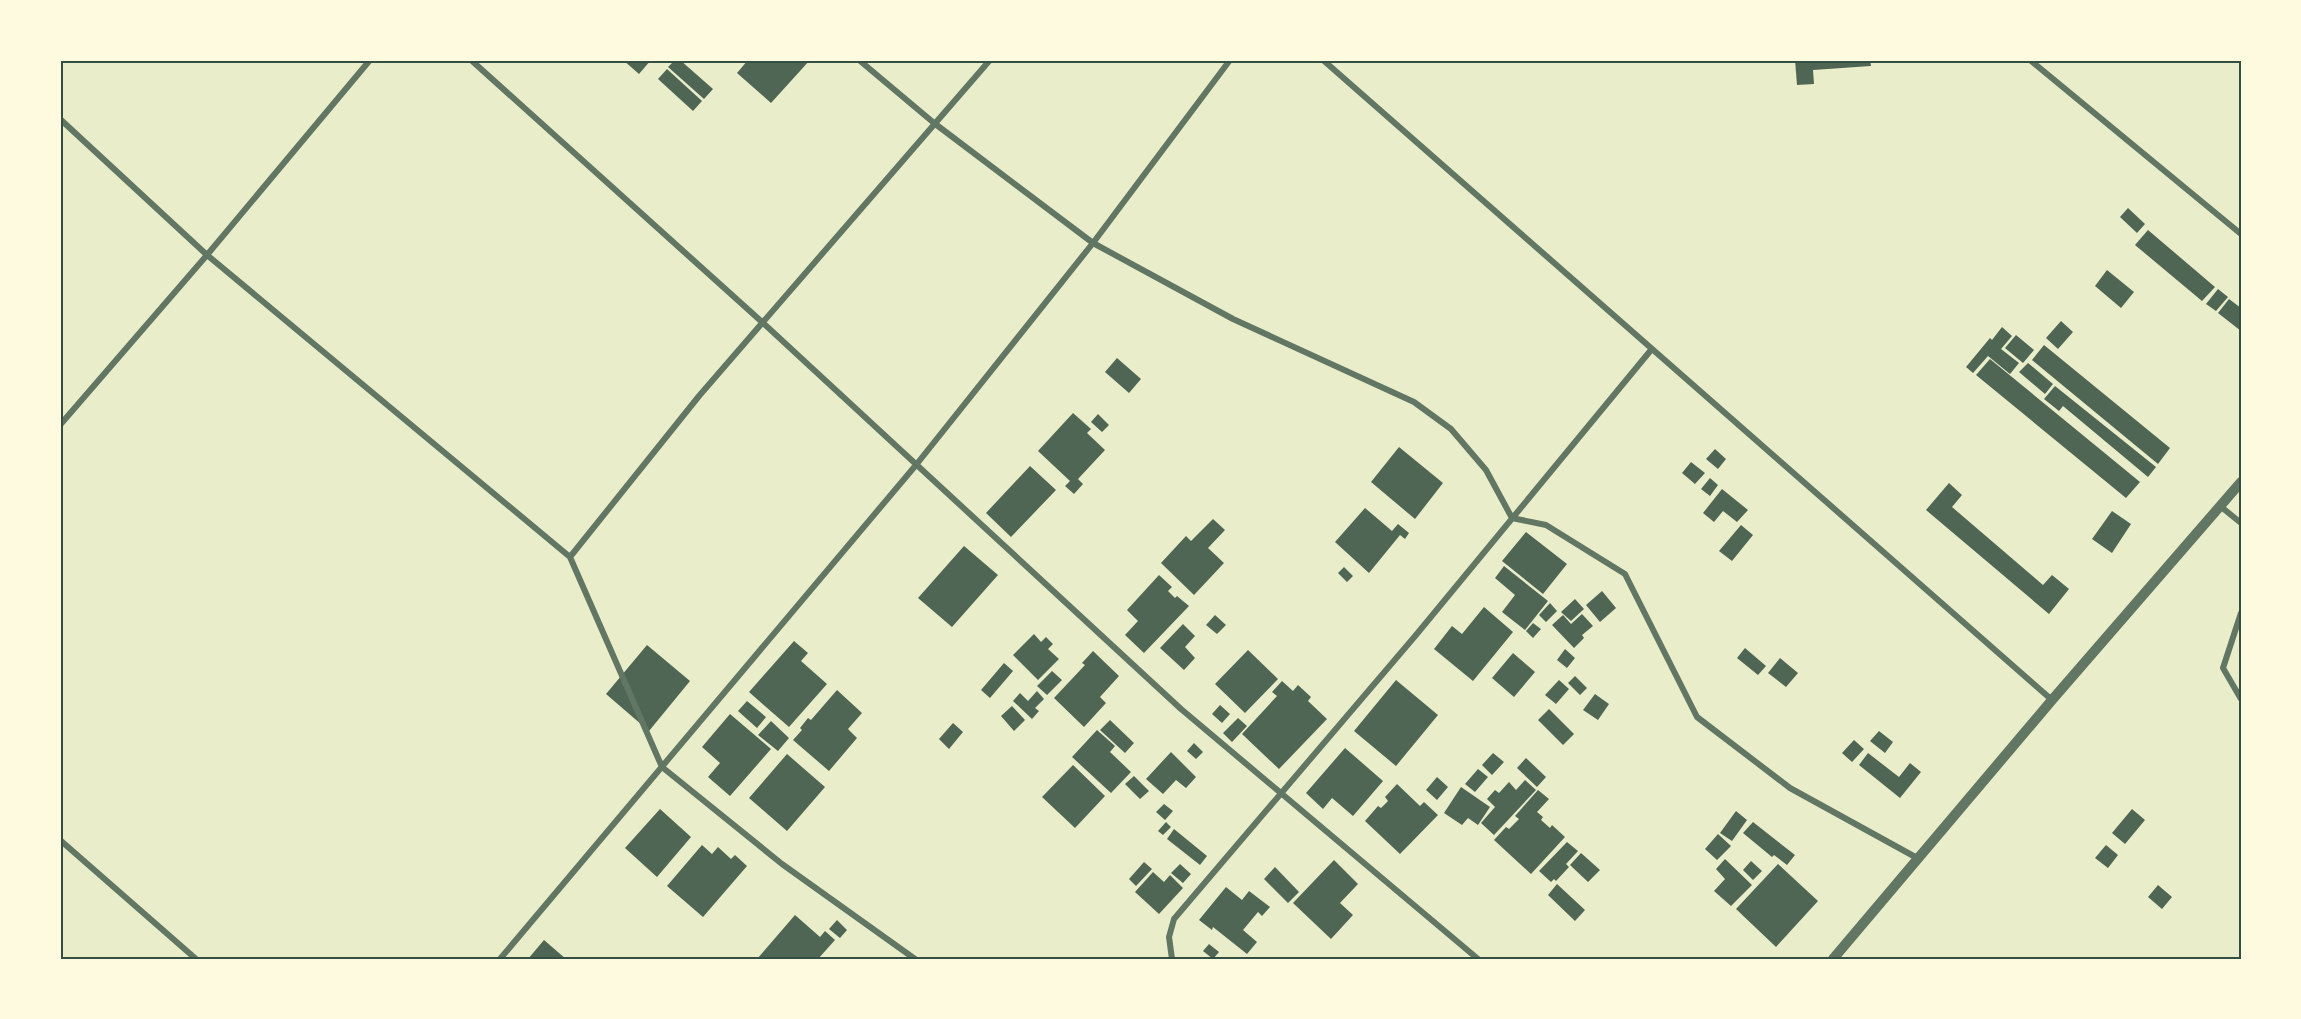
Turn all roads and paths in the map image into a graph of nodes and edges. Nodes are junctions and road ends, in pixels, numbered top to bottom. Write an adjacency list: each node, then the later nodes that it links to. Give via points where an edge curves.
1 (370, 60): 12 (street)
2 (471, 60): 13 (street)
3 (859, 60): 9 (street)
4 (990, 60): 9 (street)
5 (1230, 60): 11 (street)
6 (1323, 60): 14 (street)
7 (2030, 60): 10 (street)
8 (60, 119): 12 (street)
9 (934, 123): 11 (street); 13 (street)
10 (2241, 234)
11 (1092, 243): 16 (street); 19 (street, via 1233,319 1414,402 1451,429 1486,470)
12 (207, 255): 15 (street); 21 (street)
13 (762, 322): 16 (street); 21 (street)
14 (1651, 350): 19 (street); 24 (street)
15 (60, 425)
16 (916, 465): 25 (street); 26 (street, via 1181,709)
17 (2241, 482): 18 (street)
18 (2220, 506): 20 (street); 24 (street)
19 (1512, 518): 26 (street); 28 (street, via 1546,525 1625,574 1697,717 1790,788)
20 (2241, 523)
21 (570, 557): 25 (street)
22 (2241, 612): 23 (street, via 2223,668)
23 (2241, 699)
24 (2052, 700): 28 (street)
25 (662, 767): 30 (street); 31 (street, via 782,864)
26 (1280, 794): 32 (street, via 1174,919 1169,937); 33 (street)
27 (60, 840): 29 (street)
28 (1919, 859): 34 (street)
29 (196, 959)
30 (500, 959)
31 (915, 959)
32 (1172, 959)
33 (1478, 959)
34 (1833, 959)

